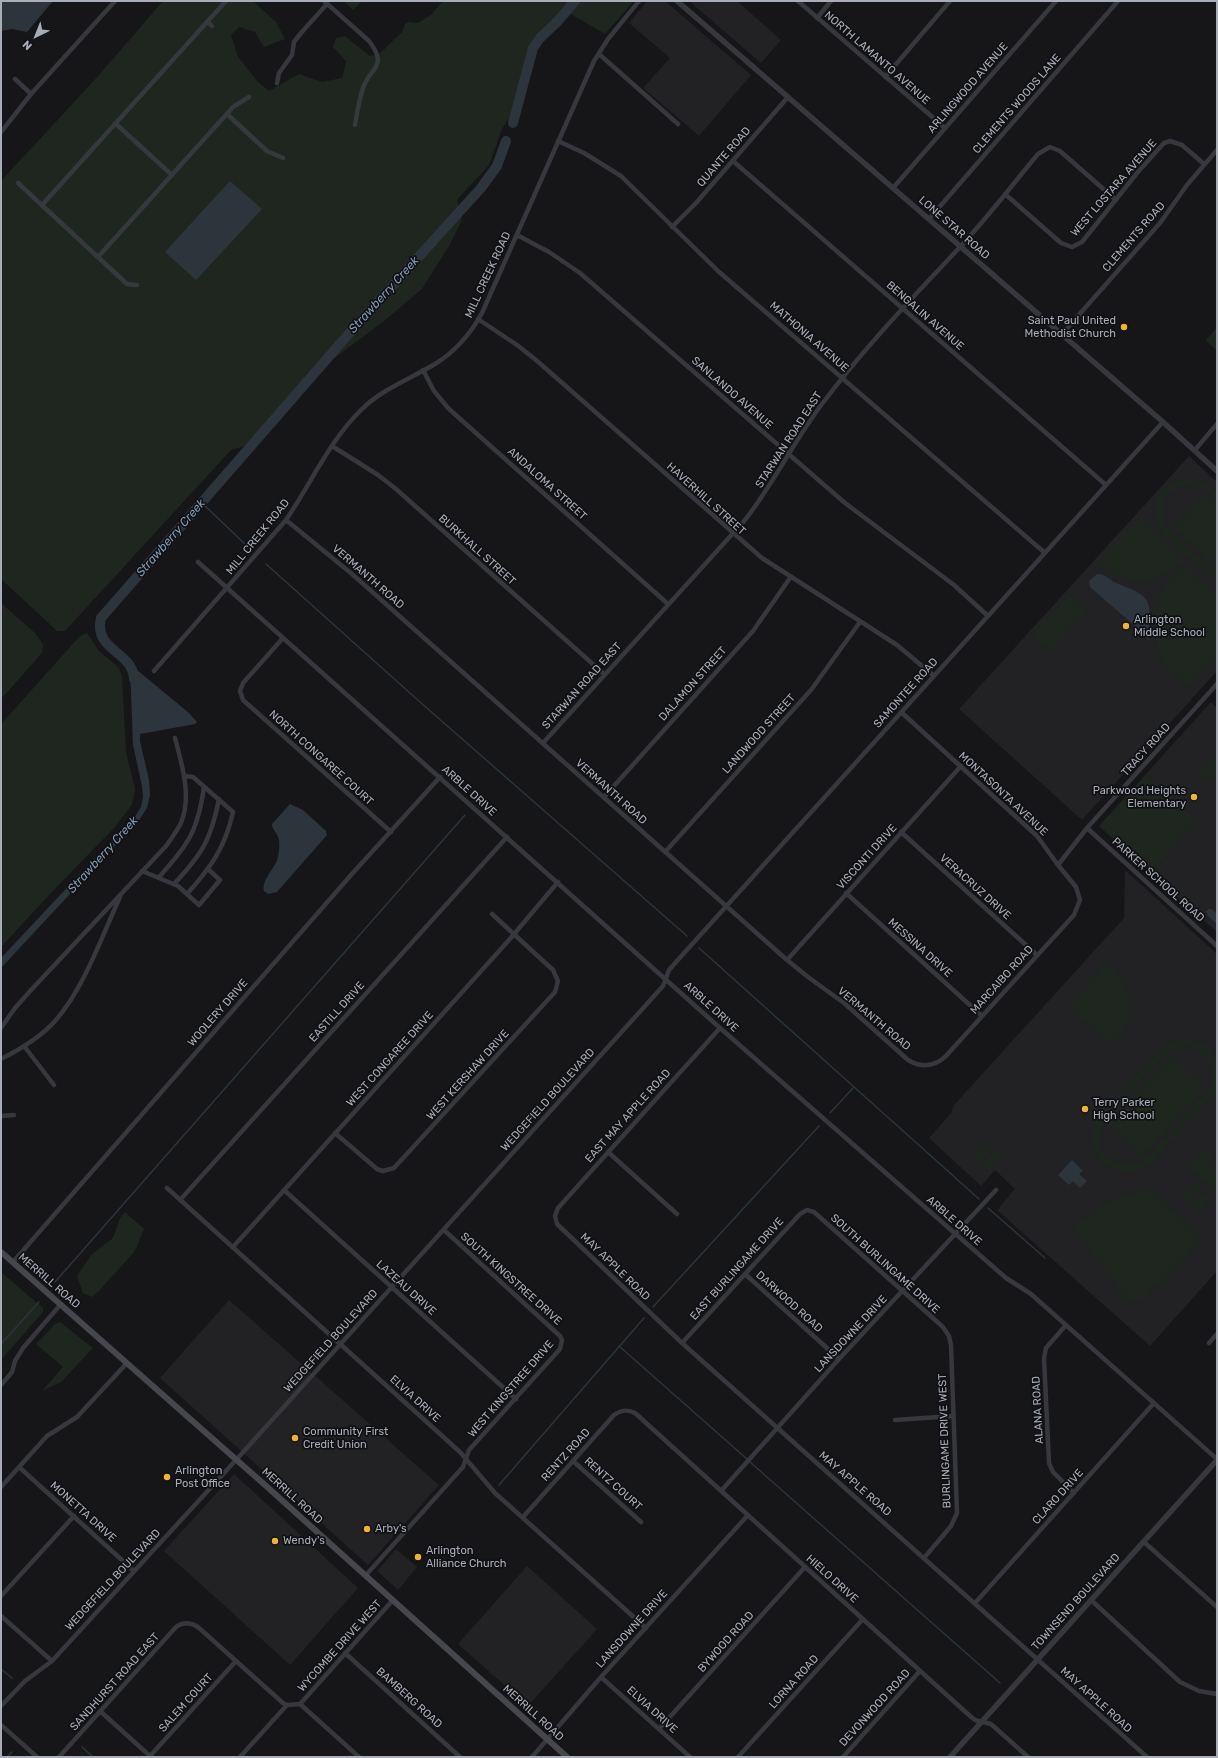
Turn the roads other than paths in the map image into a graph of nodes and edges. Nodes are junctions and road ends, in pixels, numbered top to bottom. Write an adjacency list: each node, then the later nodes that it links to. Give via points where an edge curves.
1 (115, 1): 18 (street)
2 (226, 1): 12 (street)
3 (639, 1): 14 (street, MILL CREEK ROAD, via 616,28)
4 (677, 1): 20 (street, LONE STAR ROAD)
5 (798, 1): 11 (street, NORTH LAMANTO AVENUE)
6 (832, 1): 11 (street)
7 (950, 1): 15 (street)
8 (1056, 1): 25 (street, ARLINGWOOD AVENUE)
9 (1118, 1): 38 (street, CLEMENTS WOODS LANE)
10 (326, 2): 17 (street, via 294,42 292,55 279,74); 24 (street, via 369,42 378,57 375,71 363,87)
11 (817, 18): 15 (street, NORTH LAMANTO AVENUE)
12 (207, 22): 13 (street); 22 (street)
13 (212, 26)
14 (599, 54): 23 (street); 27 (street, MILL CREEK ROAD)
15 (885, 76): 25 (street, NORTH LAMANTO AVENUE)
16 (16, 79): 18 (street)
17 (277, 83)
18 (31, 94): 26 (street)
19 (249, 97): 21 (street, via 237,103)
20 (788, 97): 30 (street, QUANTE ROAD); 34 (street, LONE STAR ROAD)
21 (226, 114): 29 (street, via 267,151); 32 (street)
22 (116, 124): 32 (street); 37 (street)
23 (678, 124)
24 (355, 125)
25 (945, 128): 34 (street, ARLINGWOOD AVENUE)
26 (1, 132)
27 (558, 141): 39 (street, MATHONIA AVENUE, via 584,153 621,176); 40 (street, MILL CREEK ROAD)
28 (1217, 150): 31 (street, CLEMENTS ROAD)
29 (283, 158)
30 (733, 161): 39 (street, QUANTE ROAD); 44 (street, BENGALIN AVENUE)
31 (1204, 164): 36 (street, WEST LOSTARA AVENUE, via 1182,145 1170,141 1159,148); 46 (street, CLEMENTS ROAD, via 1160,223)
32 (172, 175): 42 (street)
33 (18, 183): 37 (street)
34 (893, 188): 38 (street, LONE STAR ROAD)
35 (1005, 194): 36 (street, STARWAN ROAD EAST, via 1038,154 1050,147 1060,151); 36 (street, WEST LOSTARA AVENUE, via 1061,243 1072,247 1082,242); 41 (street, STARWAN ROAD EAST)
36 (1116, 200)
37 (42, 205): 42 (street)
38 (929, 219): 41 (street, LONE STAR ROAD)
39 (672, 227): 48 (street, MATHONIA AVENUE, via 718,271)
40 (517, 235): 45 (street, MILL CREEK ROAD); 53 (street, SANLANDO AVENUE, via 550,252 580,273)
41 (960, 246): 44 (street, STARWAN ROAD EAST); 46 (street, LONE STAR ROAD)
42 (98, 257): 43 (street, via 127,284)
43 (137, 285)
44 (903, 309): 48 (street, STARWAN ROAD EAST); 55 (street, BENGALIN AVENUE)
45 (478, 320): 47 (street, MILL CREEK ROAD, via 462,343); 57 (street, HAVERHILL STREET, via 536,360)
46 (1062, 334): 49 (street, LONE STAR ROAD)
47 (423, 370): 51 (street, MILL CREEK ROAD, via 374,398 350,422); 62 (street, ANDALOMA STREET, via 434,391 449,409)
48 (843, 378): 53 (street, STARWAN ROAD EAST, via 807,425); 58 (street, MATHONIA AVENUE)
49 (1163, 422): 52 (street, LONE STAR ROAD); 55 (street, SAMONTEE ROAD)
50 (1217, 424): 52 (street)
51 (332, 446): 56 (street, MILL CREEK ROAD); 67 (street, BURKHALL STREET, via 396,489)
52 (1195, 450): 54 (street, LONE STAR ROAD)
53 (789, 454): 57 (street, STARWAN ROAD EAST, via 759,502); 63 (street, SANLANDO AVENUE, via 873,525 954,585)
54 (1217, 471)
55 (1106, 485): 58 (street, SAMONTEE ROAD)
56 (286, 520): 61 (street, MILL CREEK ROAD); 72 (street, VERMANTH ROAD, via 352,574)
57 (732, 533): 60 (street, HAVERHILL STREET); 62 (street, STARWAN ROAD EAST)
58 (1045, 553): 63 (street, SAMONTEE ROAD)
59 (198, 562): 61 (street, ARBLE DRIVE)
60 (790, 578): 64 (street, HAVERHILL STREET); 77 (street, DALAMON STREET, via 753,631)
61 (227, 588): 65 (street, ARBLE DRIVE); 66 (street, MILL CREEK ROAD)
62 (668, 604): 67 (street, STARWAN ROAD EAST)
63 (988, 616): 68 (street, SAMONTEE ROAD)
64 (860, 622): 68 (street, HAVERHILL STREET, via 897,645); 83 (street, LANDWOOD STREET, via 811,690)
65 (283, 638): 75 (street, ARBLE DRIVE); 80 (street, NORTH CONGAREE COURT, via 243,683 241,696 246,704)
66 (154, 671)
67 (604, 674): 72 (street, STARWAN ROAD EAST)
68 (934, 676): 70 (street, SAMONTEE ROAD)
69 (1217, 684): 79 (street, TRACY ROAD)
70 (901, 712): 73 (street, MONTASONTA AVENUE); 94 (street, SAMONTEE ROAD)
71 (175, 738): 74 (street)
72 (542, 743): 77 (street, VERMANTH ROAD)
73 (961, 766): 81 (street, VISCONTI DRIVE); 84 (street, MONTASONTA AVENUE, via 1037,836)
74 (184, 776): 76 (street, via 193,776); 86 (street, via 186,787 181,823 166,846)
75 (440, 777): 80 (street, WOOLERY DRIVE); 82 (street, ARBLE DRIVE)
76 (204, 787): 78 (street); 87 (street, via 199,816 193,832 181,853)
77 (604, 797): 83 (street, VERMANTH ROAD)
78 (219, 799): 85 (street, via 232,812 226,839); 89 (street, via 214,822 204,847 192,865)
79 (1087, 828): 84 (street, TRACY ROAD); 97 (street, PARKER SCHOOL ROAD)
80 (390, 832): 123 (street, WOOLERY DRIVE)
81 (901, 832): 90 (street, VISCONTI DRIVE); 98 (street, VERACRUZ DRIVE)
82 (507, 836): 88 (street, ARBLE DRIVE); 115 (street, EASTILL DRIVE)
83 (665, 852): 94 (street, VERMANTH ROAD)
84 (1058, 865): 93 (street, MONTASONTA AVENUE, via 1076,886)
85 (208, 869): 92 (street); 92 (street, via 220,880 199,905)
86 (142, 871): 87 (street); 91 (street)
87 (159, 877): 89 (street)
88 (558, 882): 96 (street, WEST CONGAREE DRIVE); 100 (street, ARBLE DRIVE)
89 (174, 884): 92 (street)
90 (846, 893): 99 (street, VISCONTI DRIVE); 101 (street, MESSINA DRIVE)
91 (121, 894): 102 (street, via 32,989); 104 (street, via 76,992 56,1020)
92 (187, 894)
93 (1080, 900): 98 (street, MARCAIBO ROAD, via 1074,915)
94 (726, 906): 99 (street, VERMANTH ROAD); 100 (street, SAMONTEE ROAD, via 669,970)
95 (492, 914): 96 (street)
96 (513, 934): 110 (street, WEST CONGAREE DRIVE); 110 (street, WEST KERSHAW DRIVE, via 553,970 558,981 555,992 394,1168 383,1171 377,1169)
97 (1217, 946)
98 (1037, 956): 101 (street, MARCAIBO ROAD)
99 (787, 960): 106 (street, VERMANTH ROAD, via 844,1003 908,1060)
100 (666, 979): 103 (street, ARBLE DRIVE); 119 (street, WEDGEFIELD BOULEVARD, via 663,986)
101 (982, 1016): 106 (street, MARCAIBO ROAD, via 945,1057)
102 (1, 1028)
103 (720, 1028): 111 (street, EAST MAY APPLE ROAD); 120 (street, ARBLE DRIVE)
104 (24, 1046): 105 (street); 107 (street)
105 (1, 1059)
106 (930, 1066)
107 (54, 1084)
108 (14, 1115): 109 (street)
109 (1, 1116)
110 (335, 1133): 113 (street, WEST CONGAREE DRIVE)
111 (608, 1152): 117 (street); 118 (street, EAST MAY APPLE ROAD, via 558,1208)
112 (167, 1188): 115 (street, ELVIA DRIVE)
113 (284, 1190): 121 (street, WEST CONGAREE DRIVE); 125 (street, LAZEAU DRIVE)
114 (996, 1190): 120 (street, LANSDOWNE DRIVE)
115 (180, 1200): 121 (street, ELVIA DRIVE)
116 (807, 1210): 124 (street, EAST BURLINGAME DRIVE, via 800,1214); 126 (street, SOUTH BURLINGAME DRIVE, via 814,1212)
117 (676, 1214)
118 (556, 1220): 131 (street, MAY APPLE ROAD, via 561,1229)
119 (444, 1230): 125 (street, WEDGEFIELD BOULEVARD); 134 (street, SOUTH KINGSTREE DRIVE, via 560,1336)
120 (955, 1234): 126 (street, LANSDOWNE DRIVE); 128 (street, ARBLE DRIVE)
121 (233, 1247): 133 (street, ELVIA DRIVE)
122 (1, 1252): 123 (main road, MERRILL ROAD)
123 (13, 1262): 127 (main road, MERRILL ROAD)
124 (745, 1274): 131 (street, EAST BURLINGAME DRIVE); 135 (street, DARWOOD ROAD)
125 (392, 1287): 133 (street, WEDGEFIELD BOULEVARD); 138 (street, LAZEAU DRIVE)
126 (902, 1292): 130 (street, SOUTH BURLINGAME DRIVE, via 943,1327); 135 (street, LANSDOWNE DRIVE)
127 (61, 1304): 136 (main road, MERRILL ROAD); 137 (street, via 23,1348 12,1372)
128 (1066, 1325): 139 (street, ARBLE DRIVE); 151 (street, ALANA ROAD, via 1046,1348 1044,1354 1049,1463 1053,1472)
129 (1217, 1334): 132 (street)
130 (948, 1336): 141 (street, BURLINGAME DRIVE WEST, via 951,1345)
131 (682, 1343): 143 (street, MAY APPLE ROAD)
132 (1209, 1343)
133 (340, 1344): 144 (street, WEDGEFIELD BOULEVARD); 145 (street, ELVIA DRIVE)
134 (562, 1344): 138 (street, WEST KINGSTREE DRIVE)
135 (840, 1359): 143 (street, LANSDOWNE DRIVE)
136 (127, 1363): 144 (main road, MERRILL ROAD); 148 (street, via 77,1417 48,1436)
137 (1, 1385)
138 (516, 1399): 145 (street, WEST KINGSTREE DRIVE, via 469,1450)
139 (1154, 1403): 146 (street, ARBLE DRIVE); 151 (street, CLARO DRIVE)
140 (626, 1410): 147 (street, RENTZ ROAD, via 614,1415); 150 (street, HIELO DRIVE, via 635,1412)
141 (953, 1416): 142 (street); 157 (street, BURLINGAME DRIVE WEST, via 957,1513 951,1526)
142 (895, 1420)
143 (777, 1428): 150 (street, LANSDOWNE DRIVE); 157 (street, MAY APPLE ROAD)
144 (236, 1460): 159 (street, WEDGEFIELD BOULEVARD); 160 (main road, MERRILL ROAD)
145 (466, 1460): 154 (street, ELVIA DRIVE, via 495,1493); 160 (street, WEST KINGSTREE DRIVE, via 463,1468)
146 (1217, 1460): 156 (street, TOWNSEND BOULEVARD)
147 (573, 1461): 154 (street, RENTZ ROAD); 155 (street, RENTZ COURT)
148 (19, 1467): 149 (street); 153 (street, MONETTA DRIVE)
149 (1, 1487)
150 (721, 1491): 152 (street, HIELO DRIVE)
151 (1074, 1493): 164 (street, CLARO DRIVE)
152 (748, 1515): 158 (street, HIELO DRIVE); 168 (street, LANSDOWNE DRIVE)
153 (74, 1516): 159 (street, MONETTA DRIVE); 161 (street)
154 (522, 1517): 168 (street, ELVIA DRIVE)
155 (641, 1522)
156 (1144, 1542): 163 (street, TOWNSEND BOULEVARD); 165 (street)
157 (924, 1558): 164 (street, MAY APPLE ROAD)
158 (805, 1567): 167 (street, HIELO DRIVE); 182 (street, BYWOOD ROAD)
159 (134, 1570): 171 (street, WEDGEFIELD BOULEVARD)
160 (366, 1575): 162 (main road, MERRILL ROAD)
161 (1, 1596)
162 (394, 1600): 169 (street, WYCOMBE DRIVE WEST); 183 (main road, MERRILL ROAD)
163 (1091, 1600): 170 (street, TOWNSEND BOULEVARD); 175 (street, via 1180,1682 1199,1691)
164 (975, 1603): 170 (street, MAY APPLE ROAD)
165 (1217, 1607)
166 (1, 1616): 171 (street)
167 (863, 1619): 173 (street, HIELO DRIVE); 193 (street, LORNA ROAD)
168 (646, 1628): 174 (street, LANSDOWNE DRIVE)
169 (345, 1653): 176 (street, WYCOMBE DRIVE WEST); 189 (street, BAMBERG ROAD)
170 (1038, 1660): 180 (street, TOWNSEND BOULEVARD); 197 (street, MAY APPLE ROAD)
171 (52, 1661): 178 (street, WEDGEFIELD BOULEVARD, via 25,1681)
172 (236, 1661): 177 (street); 179 (street, SANDHURST ROAD EAST, via 198,1627 187,1623 181,1624); 186 (street, SALEM COURT)
173 (920, 1671): 180 (street, HIELO DRIVE, via 970,1716); 194 (street, DEVONWOOD ROAD)
174 (601, 1677): 182 (street, ELVIA DRIVE); 183 (street, LANSDOWNE DRIVE)
175 (1217, 1694)
176 (300, 1704): 177 (street); 188 (street)
177 (287, 1705): 187 (street)
178 (1, 1706)
179 (100, 1711): 185 (street, SANDHURST ROAD EAST); 186 (street)
180 (982, 1722): 195 (street, TOWNSEND BOULEVARD); 196 (street, HIELO DRIVE, via 991,1724)
181 (1, 1725): 184 (street)
182 (659, 1729): 192 (street, ELVIA DRIVE)
183 (547, 1739): 190 (street, LANSDOWNE DRIVE); 191 (main road, MERRILL ROAD)
184 (37, 1757)
185 (59, 1757)
186 (150, 1757)
187 (240, 1757)
188 (359, 1757)
189 (460, 1757)
190 (532, 1757)
191 (567, 1757)
192 (690, 1757)
193 (738, 1757)
194 (843, 1757)
195 (950, 1757)
196 (1028, 1757)
197 (1147, 1757)

